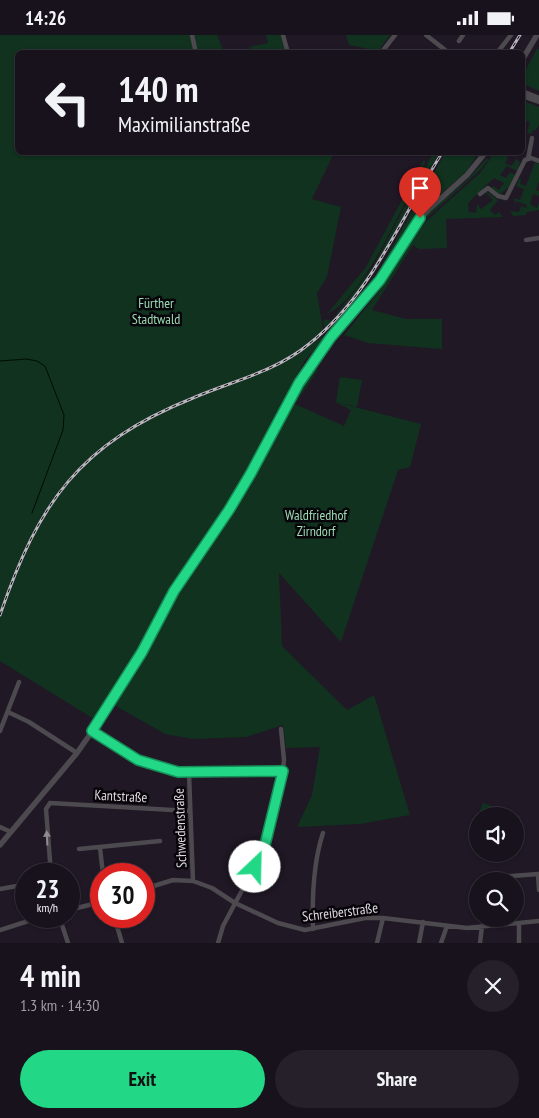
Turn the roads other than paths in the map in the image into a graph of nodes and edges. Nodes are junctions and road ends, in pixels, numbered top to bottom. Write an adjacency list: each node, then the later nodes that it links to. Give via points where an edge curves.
1 (192, 35): 9 (street)
2 (283, 35): 10 (street)
3 (395, 35): 11 (street)
4 (426, 35): 12 (street)
5 (463, 35): 8 (street)
6 (511, 35): 13 (street)
7 (537, 35): 14 (street)
8 (459, 41)
9 (195, 50)
10 (287, 50)
11 (383, 50)
12 (445, 50)
13 (499, 50)
14 (525, 55)
15 (525, 93): 17 (street)
16 (525, 97): 17 (street)
17 (539, 100)
18 (532, 138): 20 (street)
19 (483, 155): 29 (street, via 414,226 380,280 323,348 295,389 251,473 174,591 142,652)
20 (528, 159): 21 (street); 22 (street, via 506,198 488,188)
21 (539, 161)
22 (480, 195)
23 (539, 238): 24 (street)
24 (526, 240)
25 (19, 682): 26 (street)
26 (8, 712): 28 (street); 30 (street)
27 (281, 729): 31 (street)
28 (0, 731)
29 (92, 731): 30 (street); 32 (street, via 138,760)
30 (76, 753): 33 (street)
31 (283, 771): 32 (street); 52 (street, via 262,853)
32 (189, 773): 35 (street, Schwedenstraße)
33 (43, 795): 34 (street); 37 (street)
34 (50, 803): 35 (street, Kantstraße); 43 (street, one-way to 34, via 46,809)
35 (190, 811): 47 (street, Schwedenstraße)
36 (0, 827): 37 (street)
37 (12, 832): 40 (street)
38 (323, 833): 64 (street, via 314,880)
39 (160, 841): 41 (street)
40 (0, 845)
41 (100, 848): 42 (street); 44 (street)
42 (79, 849)
43 (50, 863)
44 (101, 863)
45 (539, 875): 46 (street); 51 (street)
46 (524, 876)
47 (193, 881): 49 (street, via 173,880); 52 (street, Schreiberstraße, via 212,888)
48 (15, 886): 50 (street)
49 (155, 886)
50 (0, 889)
51 (539, 890)
52 (235, 903): 64 (street, Schreiberstraße, via 291,928); 68 (street)
53 (383, 918): 55 (street, Schreiberstraße); 64 (street, Schreiberstraße, via 365,918); 69 (street)
54 (539, 921): 56 (street, Schreiberstraße)
55 (423, 922): 58 (street, Schreiberstraße); 70 (street)
56 (524, 922)
57 (15, 925): 65 (street)
58 (447, 926): 59 (street, Schreiberstraße); 71 (street)
59 (474, 927)
60 (482, 927): 72 (street)
61 (519, 927): 73 (street)
62 (63, 928): 66 (street)
63 (118, 928): 67 (street)
64 (313, 929)
65 (0, 930)
66 (68, 943)
67 (122, 943)
68 (218, 943)
69 (377, 943)
70 (419, 943)
71 (442, 943)
72 (480, 943)
73 (519, 943)

